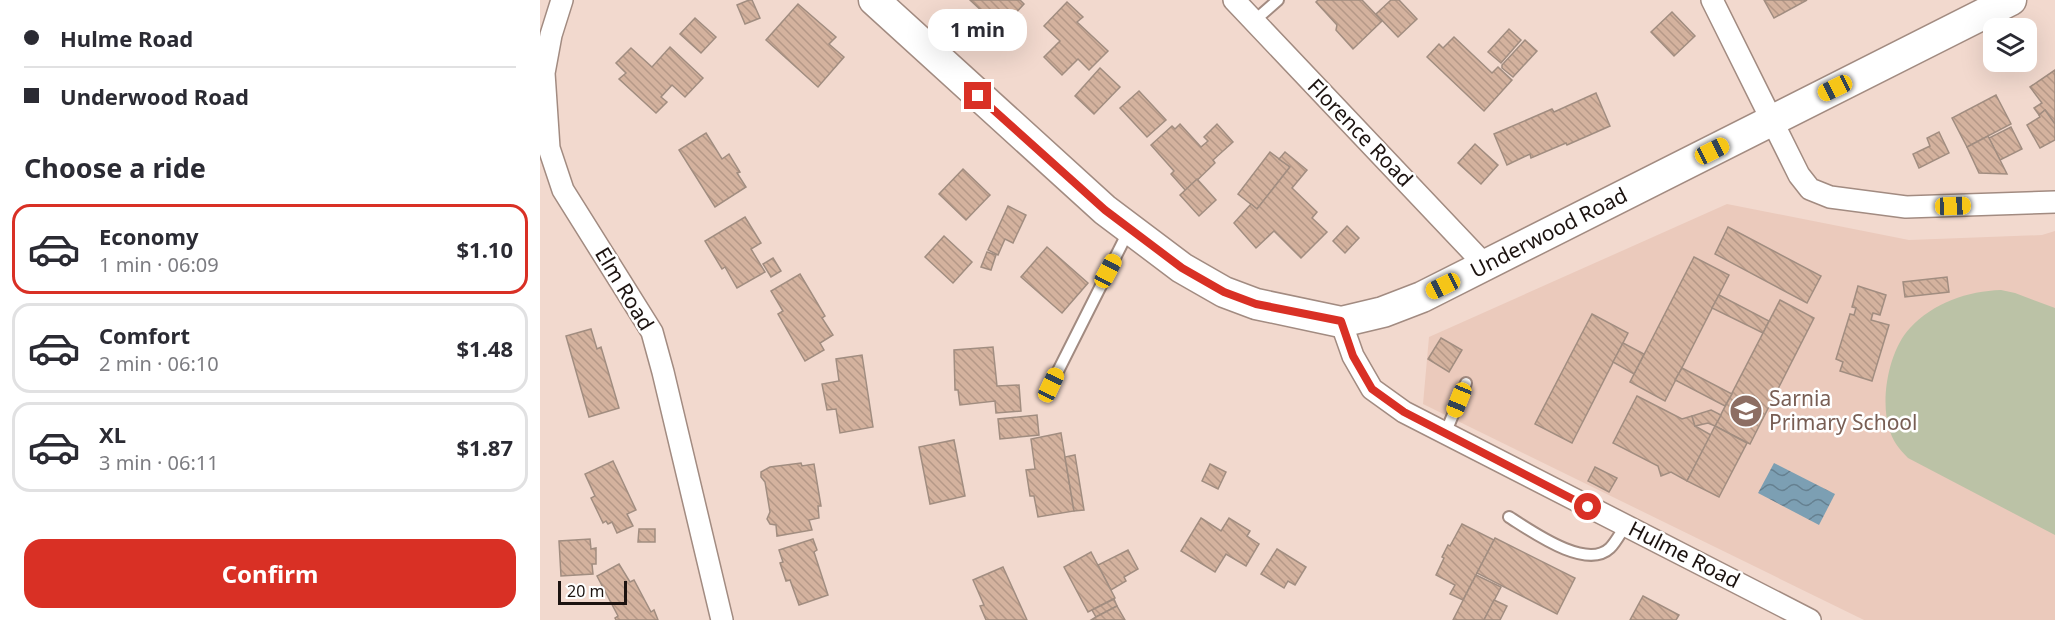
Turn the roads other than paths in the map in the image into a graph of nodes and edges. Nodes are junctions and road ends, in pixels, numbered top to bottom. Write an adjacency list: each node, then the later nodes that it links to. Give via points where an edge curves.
1 (562, 0): 18 (street, Elm Road, via 544,73 549,148 562,190 652,332)
2 (874, 0): 10 (main road, Underwood Road)
3 (1234, 0): 7 (street, Florence Road)
4 (1278, 0): 7 (lane)
5 (1712, 0): 8 (street)
6 (2011, 0): 8 (main road, Underwood Road)
7 (1254, 21): 11 (street, Florence Road)
8 (1773, 119): 9 (street, via 1799,175 1810,189 1830,197 1906,207); 11 (main road, Underwood Road)
9 (2055, 202)
10 (1129, 230): 12 (main road, Underwood Road, via 1224,292 1256,304); 14 (lane)
11 (1486, 266): 12 (main road, Underwood Road, via 1383,312)
12 (1341, 321): 15 (street, Hulme Road, via 1353,356 1372,389)
13 (1466, 382): 15 (lane)
14 (1051, 385)
15 (1445, 434): 17 (street, Hulme Road)
16 (1509, 518): 17 (lane, via 1554,544 1583,555 1609,550)
17 (1626, 525): 19 (street, Hulme Road)
18 (722, 620)
19 (1810, 620)

